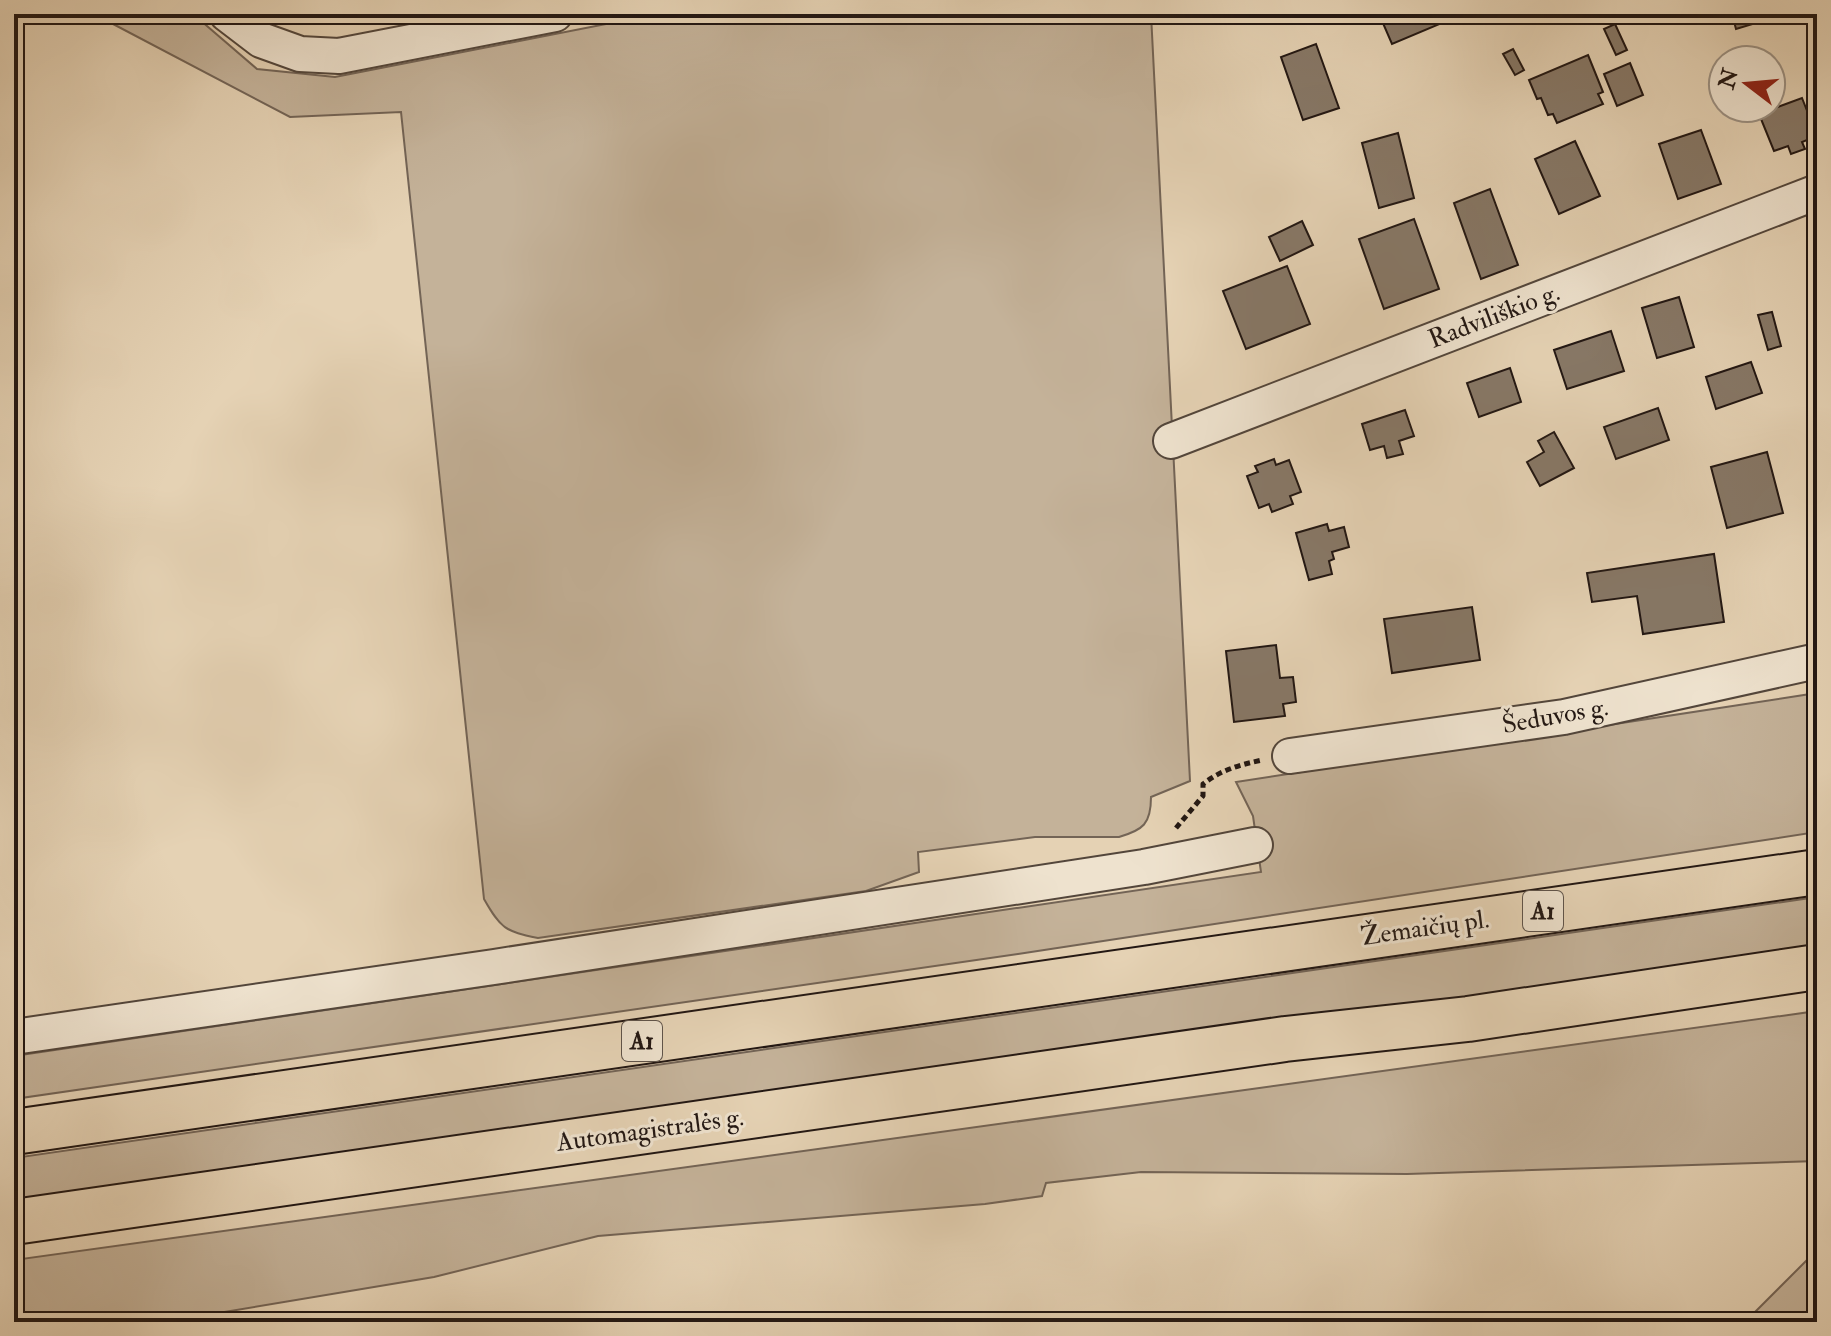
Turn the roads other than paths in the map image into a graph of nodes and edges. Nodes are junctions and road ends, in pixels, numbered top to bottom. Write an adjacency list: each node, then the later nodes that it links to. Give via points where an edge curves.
1 (227, 14): 2 (street, via 261,40 300,54 339,56)
2 (555, 14)
3 (1817, 192): 4 (street, Radviliškio g.)
4 (1171, 441)
5 (1817, 661): 6 (street, Šeduvos g., via 1564,717)
6 (1290, 756)
7 (1255, 845): 10 (street, via 1185,861)
8 (1817, 872): 11 (highway, Žemaičių pl. / A1)
9 (1817, 967): 12 (highway, Automagistralės g.)
10 (14, 1037)
11 (14, 1132)
12 (14, 1222)

